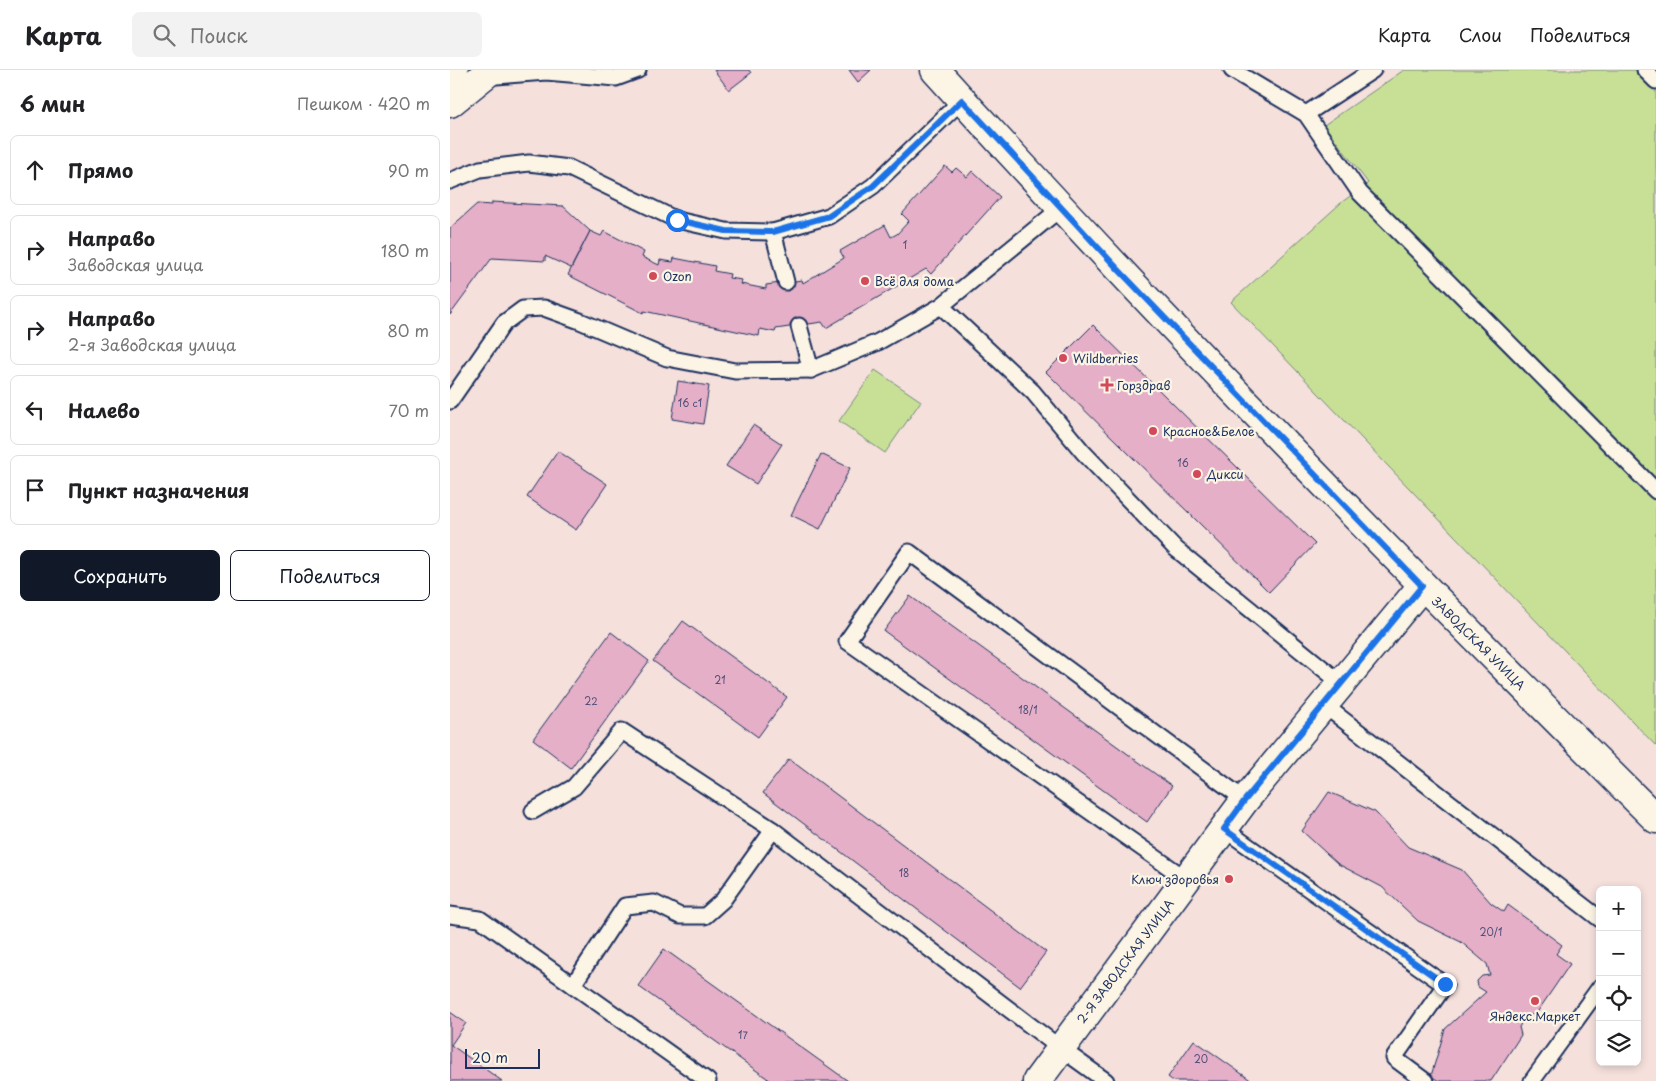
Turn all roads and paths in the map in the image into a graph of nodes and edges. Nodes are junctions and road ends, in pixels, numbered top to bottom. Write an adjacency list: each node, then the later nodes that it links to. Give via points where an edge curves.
1 (454, 70): 7 (street)
2 (638, 70): 8 (lane, via 616,78 546,72)
3 (934, 70): 10 (street, ЗАВОДСКАЯ УЛИЦА)
4 (1232, 70): 12 (lane)
5 (1373, 70): 12 (lane)
6 (1645, 70): 9 (lane)
7 (450, 74)
8 (487, 74): 11 (street)
9 (1656, 81)
10 (962, 100): 14 (street, ЗАВОДСКАЯ УЛИЦА); 15 (lane, via 873,186 829,216)
11 (450, 103)
12 (1306, 114): 21 (lane, via 1360,193)
13 (450, 181): 15 (lane, via 480,169 529,162 569,168 677,220 726,231)
14 (1061, 208): 17 (lane); 22 (street, ЗАВОДСКАЯ УЛИЦА)
15 (773, 232): 16 (lane)
16 (786, 282)
17 (940, 306): 19 (lane, via 878,342); 23 (lane, via 1033,392 1083,452 1176,548)
18 (799, 326): 19 (lane)
19 (811, 370): 20 (lane, via 735,371 667,358 544,308 523,309 504,323)
20 (450, 401)
21 (1656, 492)
22 (1422, 586): 23 (street, 2-Я ЗАВОДСКАЯ УЛИЦА); 27 (street, ЗАВОДСКАЯ УЛИЦА)
23 (1342, 684): 24 (street, 2-Я ЗАВОДСКАЯ УЛИЦА)
24 (1324, 705): 25 (street, 2-Я ЗАВОДСКАЯ УЛИЦА); 32 (lane)
25 (1245, 800): 28 (street, 2-Я ЗАВОДСКАЯ УЛИЦА); 30 (lane, via 909,552 847,641)
26 (533, 811): 29 (lane, via 574,787 622,730)
27 (1656, 819)
28 (1224, 829): 30 (street, 2-Я ЗАВОДСКАЯ УЛИЦА); 39 (lane, via 1445,984 1394,1058)
29 (773, 830): 33 (lane, via 723,900 705,916 680,916 654,903 625,906); 35 (lane)
30 (1186, 879): 35 (street, 2-Я ЗАВОДСКАЯ УЛИЦА)
31 (450, 915): 33 (lane, via 480,919)
32 (1596, 916)
33 (573, 985): 36 (lane)
34 (1596, 993): 40 (lane)
35 (1060, 1048): 37 (street, 2-Я ЗАВОДСКАЯ УЛИЦА); 38 (lane)
36 (708, 1081)
37 (1037, 1081)
38 (1106, 1081)
39 (1425, 1081)
40 (1532, 1081)

